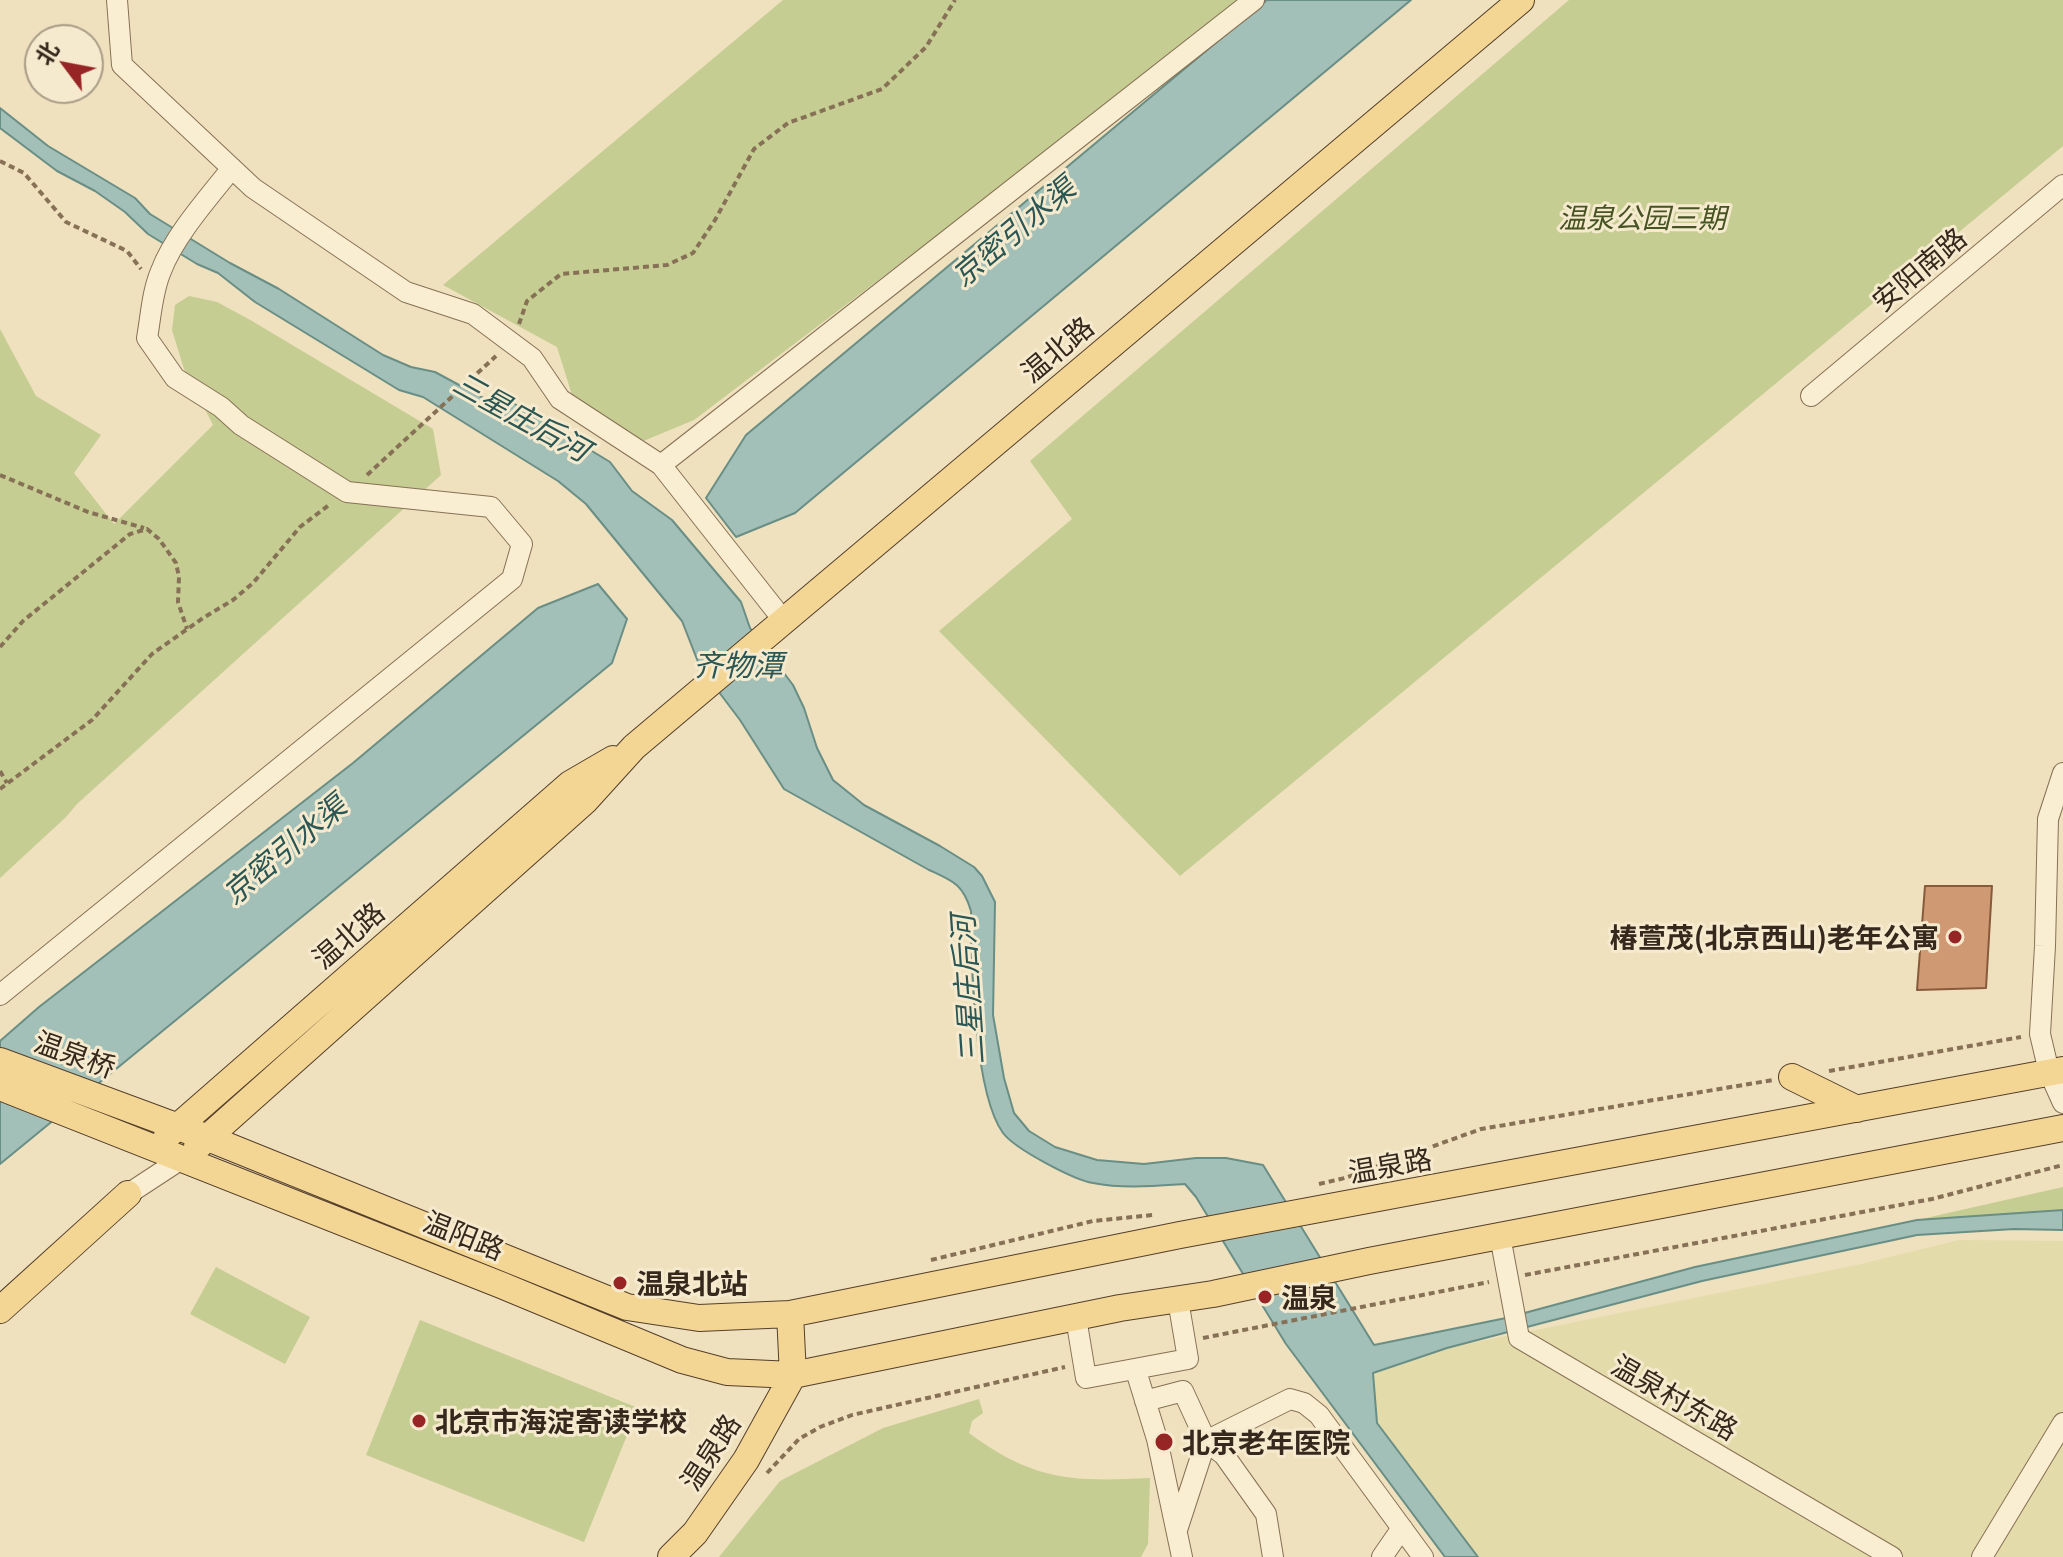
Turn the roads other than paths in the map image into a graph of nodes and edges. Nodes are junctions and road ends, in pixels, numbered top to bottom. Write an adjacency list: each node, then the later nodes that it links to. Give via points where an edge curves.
1 (117, 0): 4 (street, via 122,65)
2 (1254, 0): 7 (street)
3 (1521, 0): 8 (main road, 温北路)
4 (232, 168): 7 (street, via 253,188 406,292 473,314 532,358 560,399); 11 (street, via 190,222 158,279 147,338 175,378 347,492 491,507 522,544 512,579)
5 (2063, 185): 6 (street, 安阳南路)
6 (1811, 396)
7 (661, 465): 8 (street)
8 (774, 629): 9 (main road, 温北路)
9 (634, 747): 19 (main road, 温北路, via 570,784); 21 (main road, 温北路, via 585,801)
10 (2063, 773): 13 (street, via 2048,819 2040,1034)
11 (0, 995)
12 (0, 1061): 18 (main road, 温泉桥)
13 (2056, 1071): 16 (street); 17 (main road, 温泉路)
14 (1792, 1077): 17 (main road)
15 (0, 1087): 18 (main road, 温泉桥)
16 (2063, 1103)
17 (1857, 1109): 28 (main road, 温泉路)
18 (122, 1119): 19 (main road, 温阳路); 22 (main road, 温阳路)
19 (178, 1126): 21 (main road, 温阳路); 22 (main road, 温北路)
20 (2063, 1128): 25 (main road)
21 (208, 1138): 23 (main road, 温北路); 28 (main road, 温阳路, via 627,1307 699,1318)
22 (156, 1147): 23 (main road, 温阳路); 24 (street, 温北路)
23 (183, 1158): 24 (street, 温北路); 31 (main road, 温阳路, via 682,1360 727,1372)
24 (128, 1194): 27 (main road, 温北路)
25 (1500, 1236): 26 (main road); 42 (street, 温泉村东路, via 1519,1338)
26 (1178, 1300): 29 (main road); 30 (street, via 1188,1359)
27 (0, 1310)
28 (790, 1314): 31 (main road)
29 (1076, 1318): 30 (street, via 1086,1378); 31 (main road)
30 (1136, 1371): 32 (street)
31 (793, 1375): 37 (main road, 温泉路, via 746,1460 695,1533)
32 (1145, 1401): 34 (street, via 1183,1391); 36 (street)
33 (2063, 1423): 43 (street)
34 (1206, 1441): 35 (street, via 1290,1399 1304,1403 1319,1415); 36 (street); 39 (street, via 1224,1455 1266,1514)
35 (1402, 1528): 40 (street); 41 (street)
36 (1177, 1530): 38 (street)
37 (671, 1557)
38 (1182, 1557)
39 (1273, 1557)
40 (1382, 1557)
41 (1423, 1557)
42 (1892, 1557)
43 (1982, 1557)

